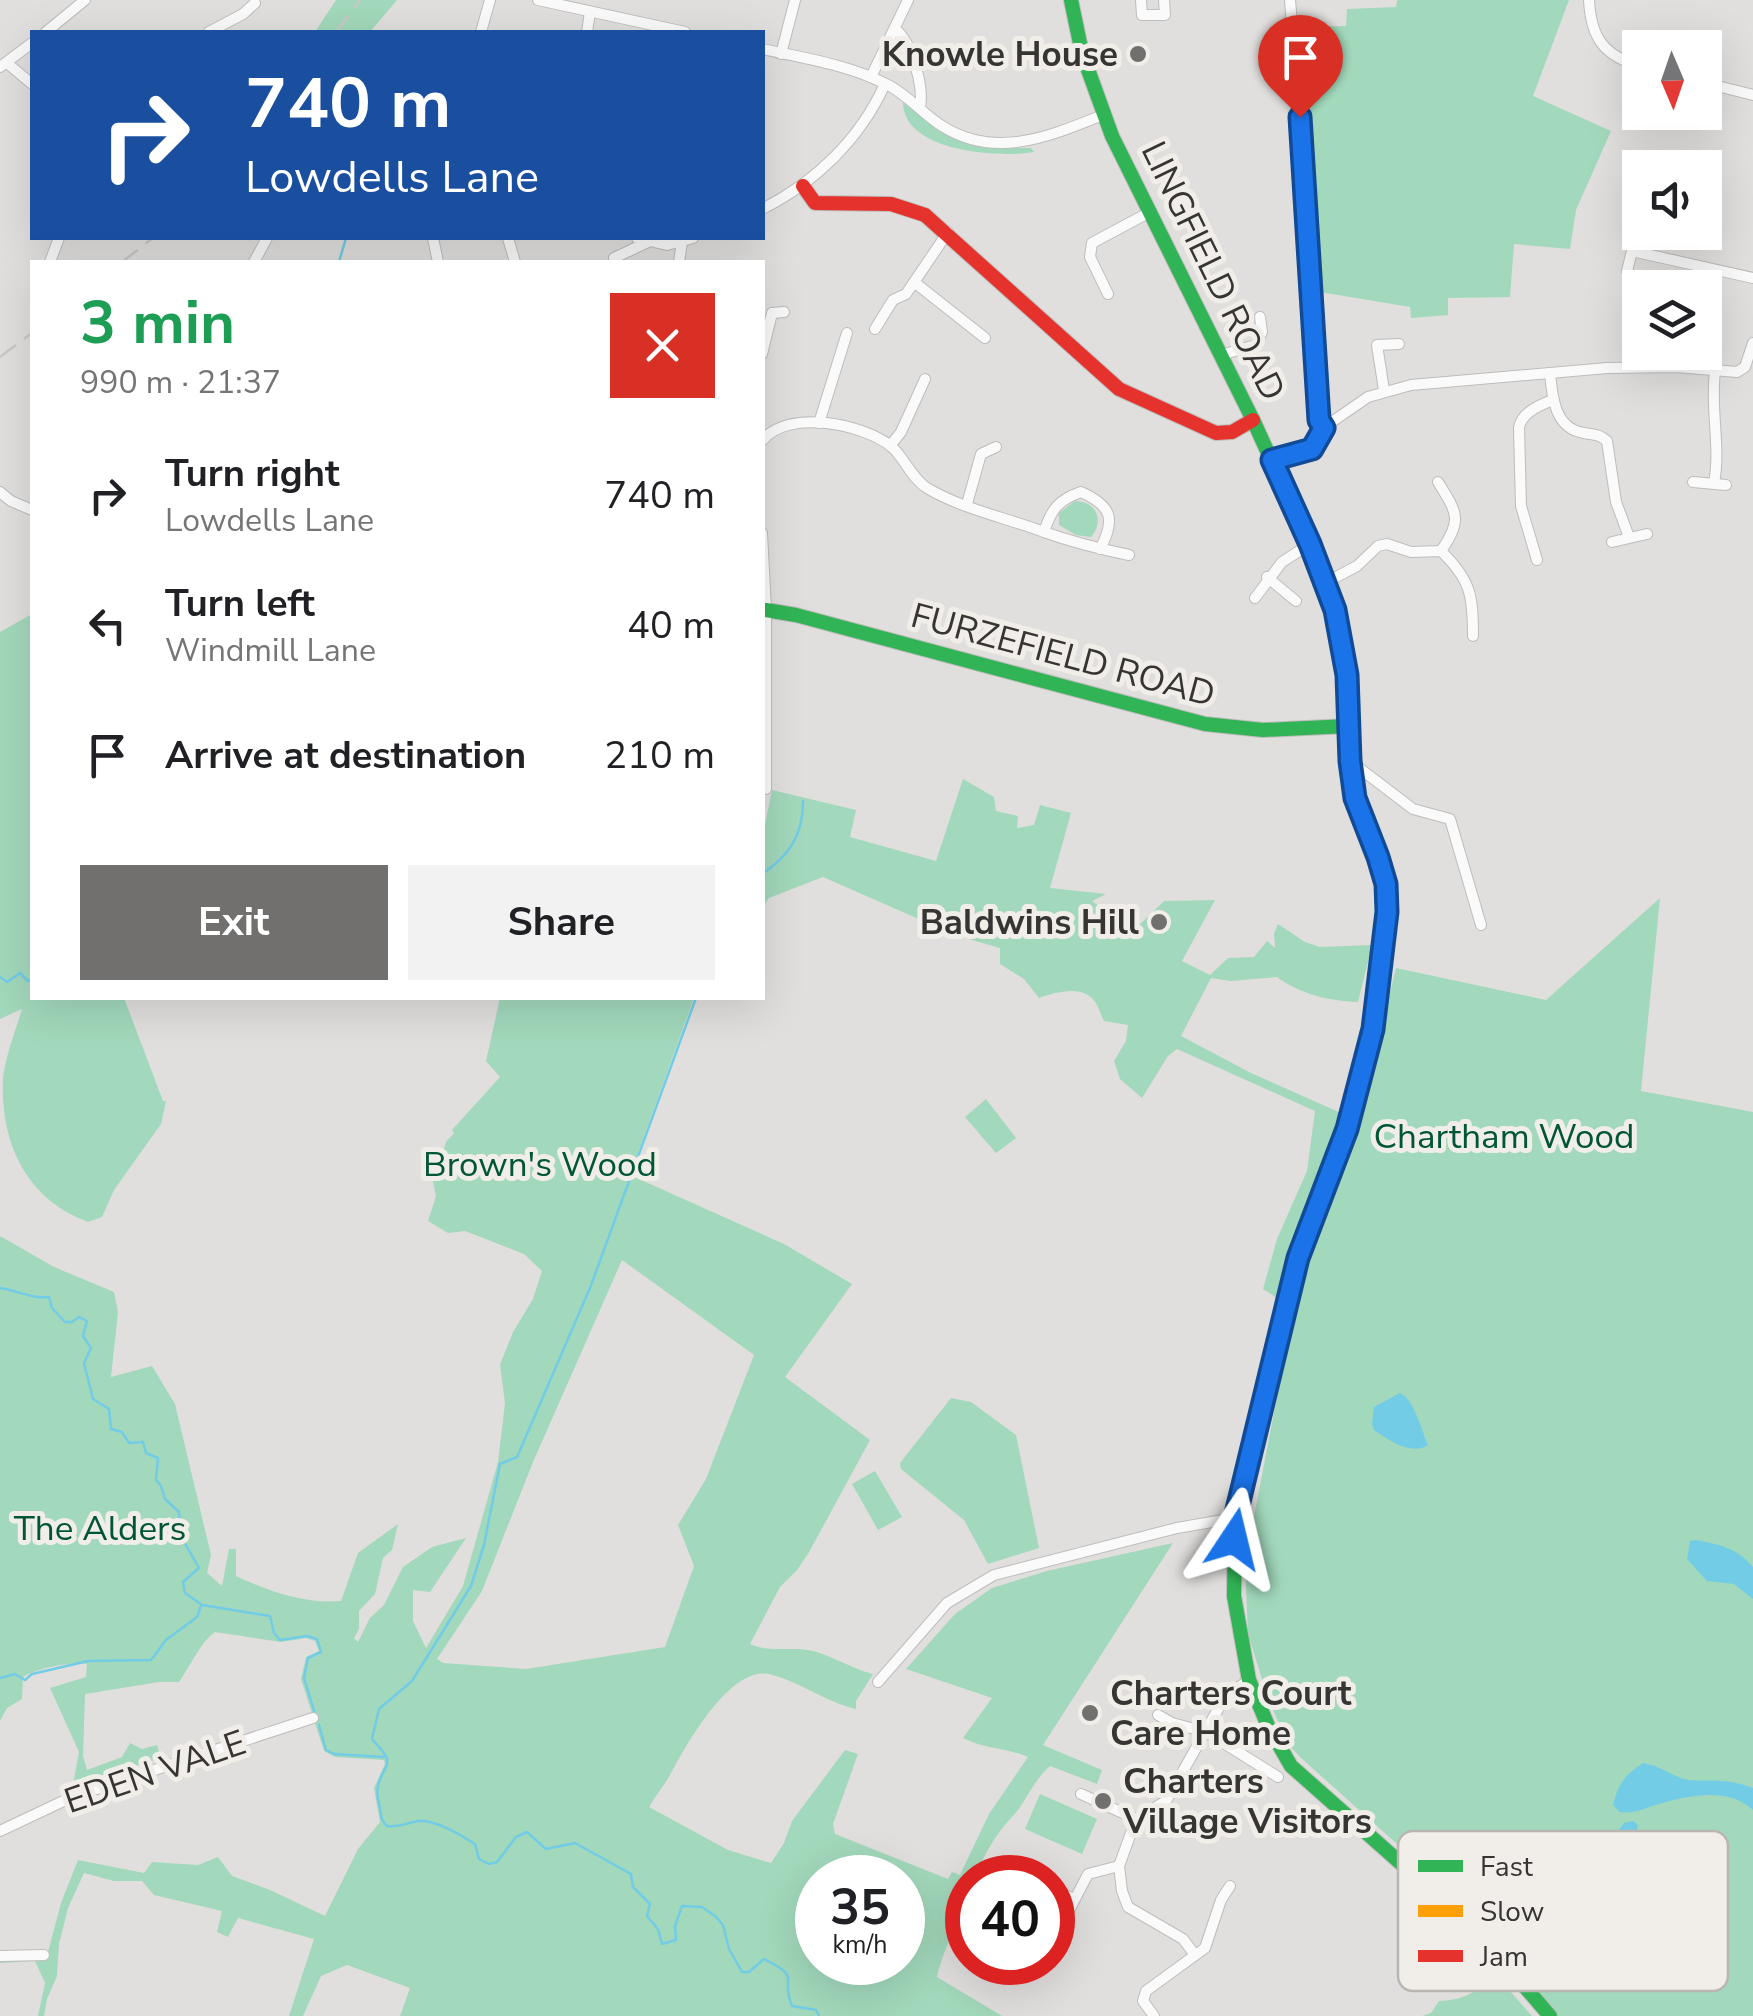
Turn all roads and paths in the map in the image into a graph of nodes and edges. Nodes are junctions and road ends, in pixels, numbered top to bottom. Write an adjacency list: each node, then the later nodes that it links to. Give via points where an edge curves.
1 (86, 0): 13 (street)
2 (490, 0): 15 (street)
3 (538, 0): 12 (street)
4 (796, 0): 21 (street)
5 (908, 0): 18 (street)
6 (1070, 0): 30 (street, LINGFIELD ROAD)
7 (1141, 0): 8 (street, via 1142,15 1165,15)
8 (1164, 0)
9 (1290, 0): 60 (street)
10 (1589, 0): 22 (street, via 1597,37)
11 (255, 3): 14 (street)
12 (590, 12): 16 (street); 17 (street)
13 (48, 30)
14 (214, 30)
15 (482, 30)
16 (587, 30)
17 (676, 30)
18 (896, 30): 24 (street); 29 (street, via 905,39)
19 (30, 45): 23 (street)
20 (765, 51): 21 (street)
21 (781, 54): 24 (street)
22 (1622, 59)
23 (4, 65): 25 (street)
24 (871, 77): 26 (street)
25 (30, 83)
26 (886, 84): 29 (street); 31 (street, via 825,169)
27 (1722, 87): 28 (street)
28 (1753, 95)
29 (920, 107): 30 (street, via 956,134 1002,144 1036,141)
30 (1103, 115): 33 (street, LINGFIELD ROAD)
31 (803, 186): 32 (street); 34 (street, via 816,203 891,204 926,215)
32 (765, 207)
33 (1148, 213): 42 (street, via 1092,243 1090,257); 51 (street, LINGFIELD ROAD)
34 (948, 232): 41 (street); 57 (street, via 1119,389 1216,433)
35 (642, 240): 36 (street); 38 (street)
36 (687, 240)
37 (1632, 250): 39 (street); 40 (street)
38 (614, 258)
39 (1627, 270)
40 (1753, 278)
41 (914, 282): 45 (street); 47 (street)
42 (1108, 294)
43 (784, 312): 48 (street, via 772,313)
44 (1260, 317): 51 (street, via 1256,345)
45 (875, 329)
46 (847, 332): 59 (street)
47 (985, 338)
48 (765, 342)
49 (1753, 343): 52 (street, via 1745,368)
50 (1399, 344): 55 (street, via 1378,345)
51 (1221, 355): 57 (street, LINGFIELD ROAD)
52 (1715, 372): 53 (street, via 1677,367); 67 (street, via 1720,484)
53 (1550, 373): 55 (street); 56 (street)
54 (924, 379): 63 (street)
55 (1384, 390): 60 (street)
56 (1553, 400): 73 (street, via 1566,425 1607,441); 79 (street, via 1527,414 1519,428 1521,506)
57 (1254, 420): 65 (street, LINGFIELD ROAD)
58 (765, 421): 61 (street)
59 (819, 423): 61 (street); 63 (street, via 859,430)
60 (1324, 428): 65 (street, via 1312,449)
61 (773, 430): 62 (street)
62 (765, 437)
63 (890, 446): 69 (street, via 923,486)
64 (996, 447): 69 (street, via 981,454)
65 (1272, 460): 75 (street, LINGFIELD ROAD)
66 (1438, 482): 77 (street, via 1456,511 1456,530)
67 (1693, 482)
68 (0, 492): 70 (street)
69 (967, 504): 71 (street)
70 (30, 509)
71 (1044, 532): 76 (street); 76 (street, via 1051,510 1081,492 1106,508 1108,534)
72 (1647, 534): 73 (street)
73 (1629, 538): 74 (street)
74 (1612, 542)
75 (1310, 544): 80 (street); 81 (street, LINGFIELD ROAD)
76 (1100, 548): 78 (street)
77 (1442, 551): 81 (street, via 1378,546); 86 (street, via 1463,572 1473,601)
78 (1130, 555)
79 (1537, 560)
80 (1267, 578): 83 (street); 84 (street)
81 (1326, 582): 87 (street, LINGFIELD ROAD, via 1344,654)
82 (765, 591): 85 (street)
83 (1255, 598)
84 (1296, 601)
85 (766, 610): 87 (street, FURZEFIELD ROAD, via 1205,724 1263,730); 89 (street)
86 (1473, 636)
87 (1348, 726): 88 (street, LINGFIELD ROAD)
88 (1350, 761): 90 (street, via 1412,809 1450,819); 91 (street, LINGFIELD ROAD, via 1355,798 1386,884 1373,1029 1347,1129 1298,1258)
89 (766, 789)
90 (1481, 925)
91 (1235, 1518): 92 (street, LINGFIELD ROAD, via 1234,1596); 93 (street, via 994,1575 947,1602)
92 (1249, 1680): 96 (street, via 1225,1697); 101 (street, LINGFIELD ROAD, via 1291,1766)
93 (878, 1682)
94 (1158, 1716): 96 (street)
95 (313, 1718): 100 (street, EDEN VALE, via 72,1797)
96 (1206, 1732): 97 (street); 99 (street, via 1166,1802)
97 (1278, 1777)
98 (1081, 1794): 99 (street)
99 (1136, 1819): 102 (street)
100 (0, 1832)
101 (1398, 1860)
102 (1119, 1866): 104 (street, via 1088,1874); 106 (street, via 1128,1907 1182,1939)
103 (1230, 1886): 106 (street, via 1205,1948)
104 (1075, 1897)
105 (44, 1954): 107 (street)
106 (1195, 1955): 109 (street, via 1146,1991 1143,2001)
107 (0, 1956)
108 (1529, 1991): 110 (street, LINGFIELD ROAD)
109 (1154, 2016)
110 (1550, 2016)

